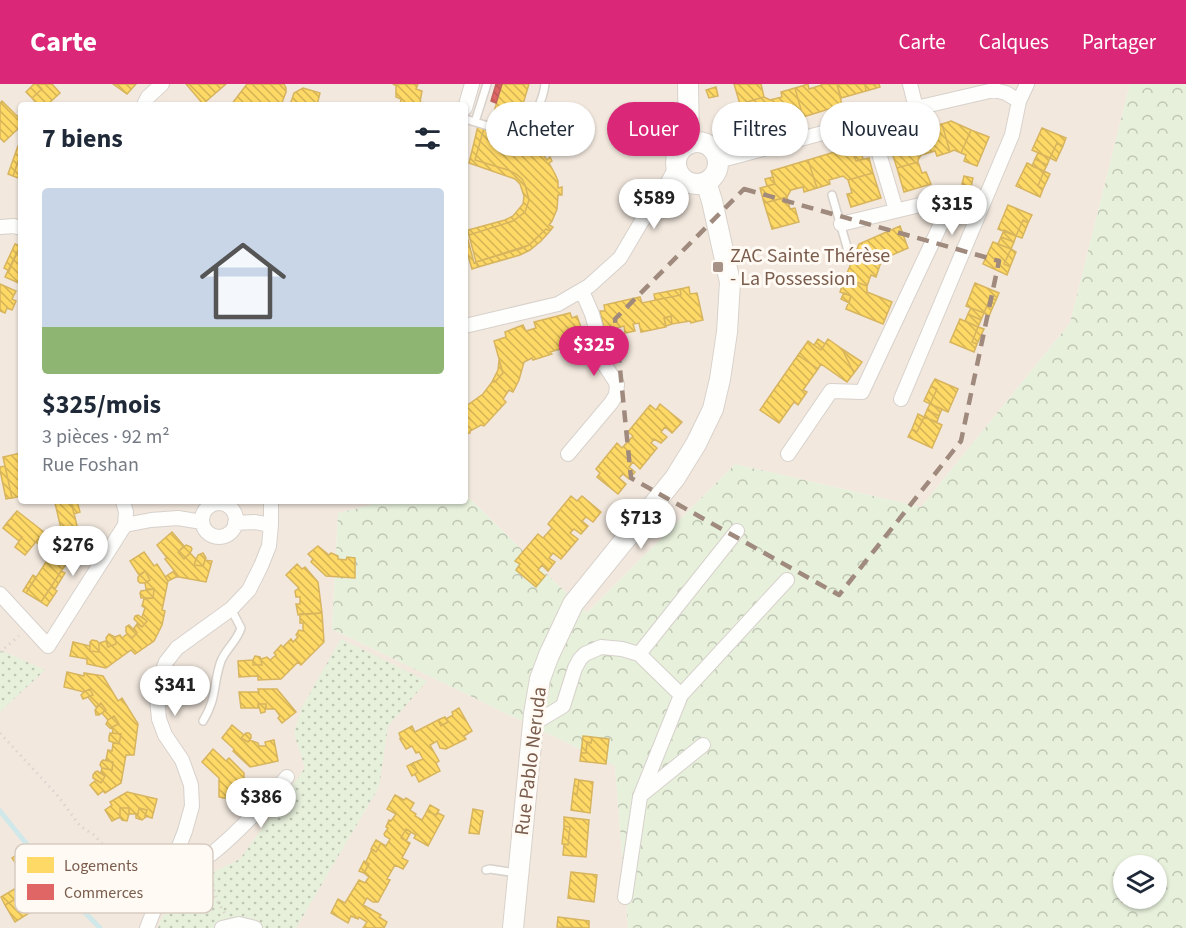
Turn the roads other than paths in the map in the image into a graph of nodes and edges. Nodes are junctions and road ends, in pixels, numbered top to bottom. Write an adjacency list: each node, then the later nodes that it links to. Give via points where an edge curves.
1 (162, 84): 9 (street)
2 (472, 84): 10 (street)
3 (487, 84): 15 (lane)
4 (545, 84): 15 (lane, via 533,120 523,134)
5 (688, 84): 11 (main road)
6 (910, 84): 12 (street)
7 (1027, 84): 8 (street)
8 (1019, 101): 13 (street, via 994,90); 32 (street, via 1012,135)
9 (146, 102)
10 (467, 102)
11 (688, 102)
12 (914, 102)
13 (940, 102)
14 (468, 120): 15 (lane)
15 (475, 122)
16 (820, 133): 20 (street)
17 (700, 142): 20 (main road, via 713,149)
18 (678, 156): 21 (main road)
19 (880, 156): 25 (street)
20 (718, 161): 22 (main road, via 716,173)
21 (676, 165): 22 (main road, via 680,175); 23 (street)
22 (697, 182): 23 (street); 51 (main road, Rue Pablo Neruda, via 712,201 730,282 728,332 713,409 675,478 573,604 540,679)
23 (667, 184): 30 (street, via 620,258)
24 (832, 195): 26 (lane)
25 (896, 210): 26 (street); 34 (street, via 940,203 949,207 862,392 831,391)
26 (841, 224): 29 (lane)
27 (0, 227): 28 (street)
28 (18, 227)
29 (849, 254)
30 (582, 291): 31 (street, via 558,304); 33 (street, via 603,361 617,384 611,404)
31 (468, 325)
32 (901, 399)
33 (568, 454)
34 (788, 454)
35 (124, 504): 42 (street)
36 (200, 504): 40 (street)
37 (216, 504): 40 (street, via 209,506)
38 (222, 504): 41 (street, via 234,512)
39 (271, 504): 43 (street)
40 (202, 519): 41 (street, via 210,534 221,537); 42 (street)
41 (235, 523): 43 (street)
42 (125, 525): 46 (street, via 48,646)
43 (271, 525): 47 (street, via 269,546 261,566 249,590)
44 (737, 531): 48 (street)
45 (787, 580): 49 (street)
46 (0, 594)
47 (231, 609): 50 (lane, via 241,628 220,663 213,701); 55 (street, via 177,648 159,680 159,719 191,785 192,806)
48 (639, 654): 49 (street); 51 (street, via 601,647 585,654 575,668 563,706)
49 (681, 695): 54 (street)
50 (203, 721)
51 (533, 724): 58 (main road, Rue Pablo Neruda)
52 (703, 745): 54 (street)
53 (287, 777): 56 (street)
54 (640, 797): 59 (street)
55 (180, 844)
56 (213, 852)
57 (486, 870): 58 (lane)
58 (519, 873): 64 (main road, Rue Pablo Neruda)
59 (625, 897)
60 (153, 913): 62 (street)
61 (227, 927): 63 (street, via 239,924)
62 (147, 928)
63 (255, 928)
64 (513, 928)

